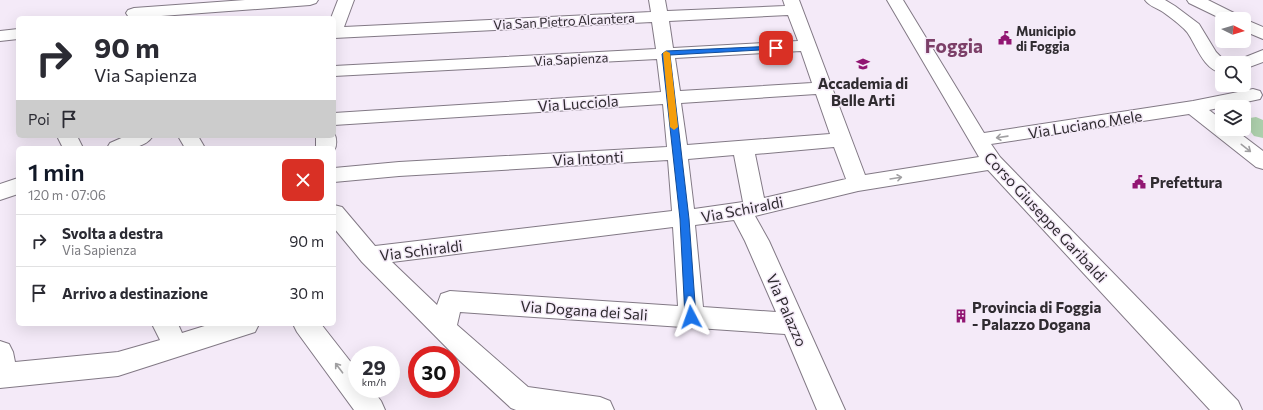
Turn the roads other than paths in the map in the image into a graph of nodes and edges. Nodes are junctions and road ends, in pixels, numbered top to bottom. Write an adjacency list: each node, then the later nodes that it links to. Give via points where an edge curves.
1 (310, 0): 8 (street)
2 (346, 0): 10 (street)
3 (895, 0): 27 (street, Corso Giuseppe Garibaldi)
4 (1153, 0): 17 (street, via 1193,28)
5 (1195, 0): 9 (street)
6 (792, 5): 7 (street, Via San Pietro Alcantera); 14 (street)
7 (659, 8): 12 (street, Via San Pietro Alcantera); 15 (street)
8 (133, 10)
9 (1220, 12)
10 (336, 27)
11 (1251, 28): 13 (street)
12 (336, 32)
13 (1263, 34)
14 (807, 46): 15 (street, Via Sapienza); 20 (street)
15 (666, 54): 19 (street, Via Sapienza); 22 (street)
16 (1263, 55): 18 (street)
17 (1215, 61)
18 (1251, 61)
19 (336, 71)
20 (822, 88): 22 (street, Via Lucciola); 26 (street)
21 (1252, 93): 23 (street, Via Luciano Mele)
22 (670, 97): 24 (street, Via Lucciola); 30 (street)
23 (1193, 107): 27 (street, Via Luciano Mele, one-way to 27); 32 (street, one-way to 32)
24 (336, 119)
25 (139, 138): 28 (street)
26 (842, 140): 29 (street, Via Intonti); 34 (street)
27 (978, 140): 31 (street, Corso Giuseppe Garibaldi)
28 (121, 146)
29 (743, 147): 30 (street, Via Intonti); 37 (street, Via Palazzo)
30 (677, 153): 33 (street, Via Intonti); 39 (street)
31 (993, 162): 34 (street, Via Schiraldi, one-way to 31); 51 (street, Corso Giuseppe Garibaldi)
32 (1263, 162)
33 (336, 175)
34 (858, 184): 37 (street, Via Schiraldi)
35 (16, 187): 36 (street)
36 (0, 192)
37 (748, 209): 39 (street, Via Schiraldi); 42 (street, Via Palazzo, via 757,241)
38 (336, 215): 40 (street)
39 (685, 219): 40 (street, Via Schiraldi); 41 (street)
40 (370, 256): 45 (street)
41 (691, 317): 42 (street, Via Dogana dei Sali); 45 (street, Via Dogana dei Sali, via 450,301)
42 (793, 324): 50 (street, Via Palazzo)
43 (232, 326): 46 (street)
44 (308, 326): 48 (street, one-way to 44)
45 (444, 328): 49 (street, via 521,399)
46 (171, 335): 47 (street, via 118,364)
47 (1, 368)
48 (371, 410)
49 (600, 410)
50 (831, 410)
51 (1228, 410)

